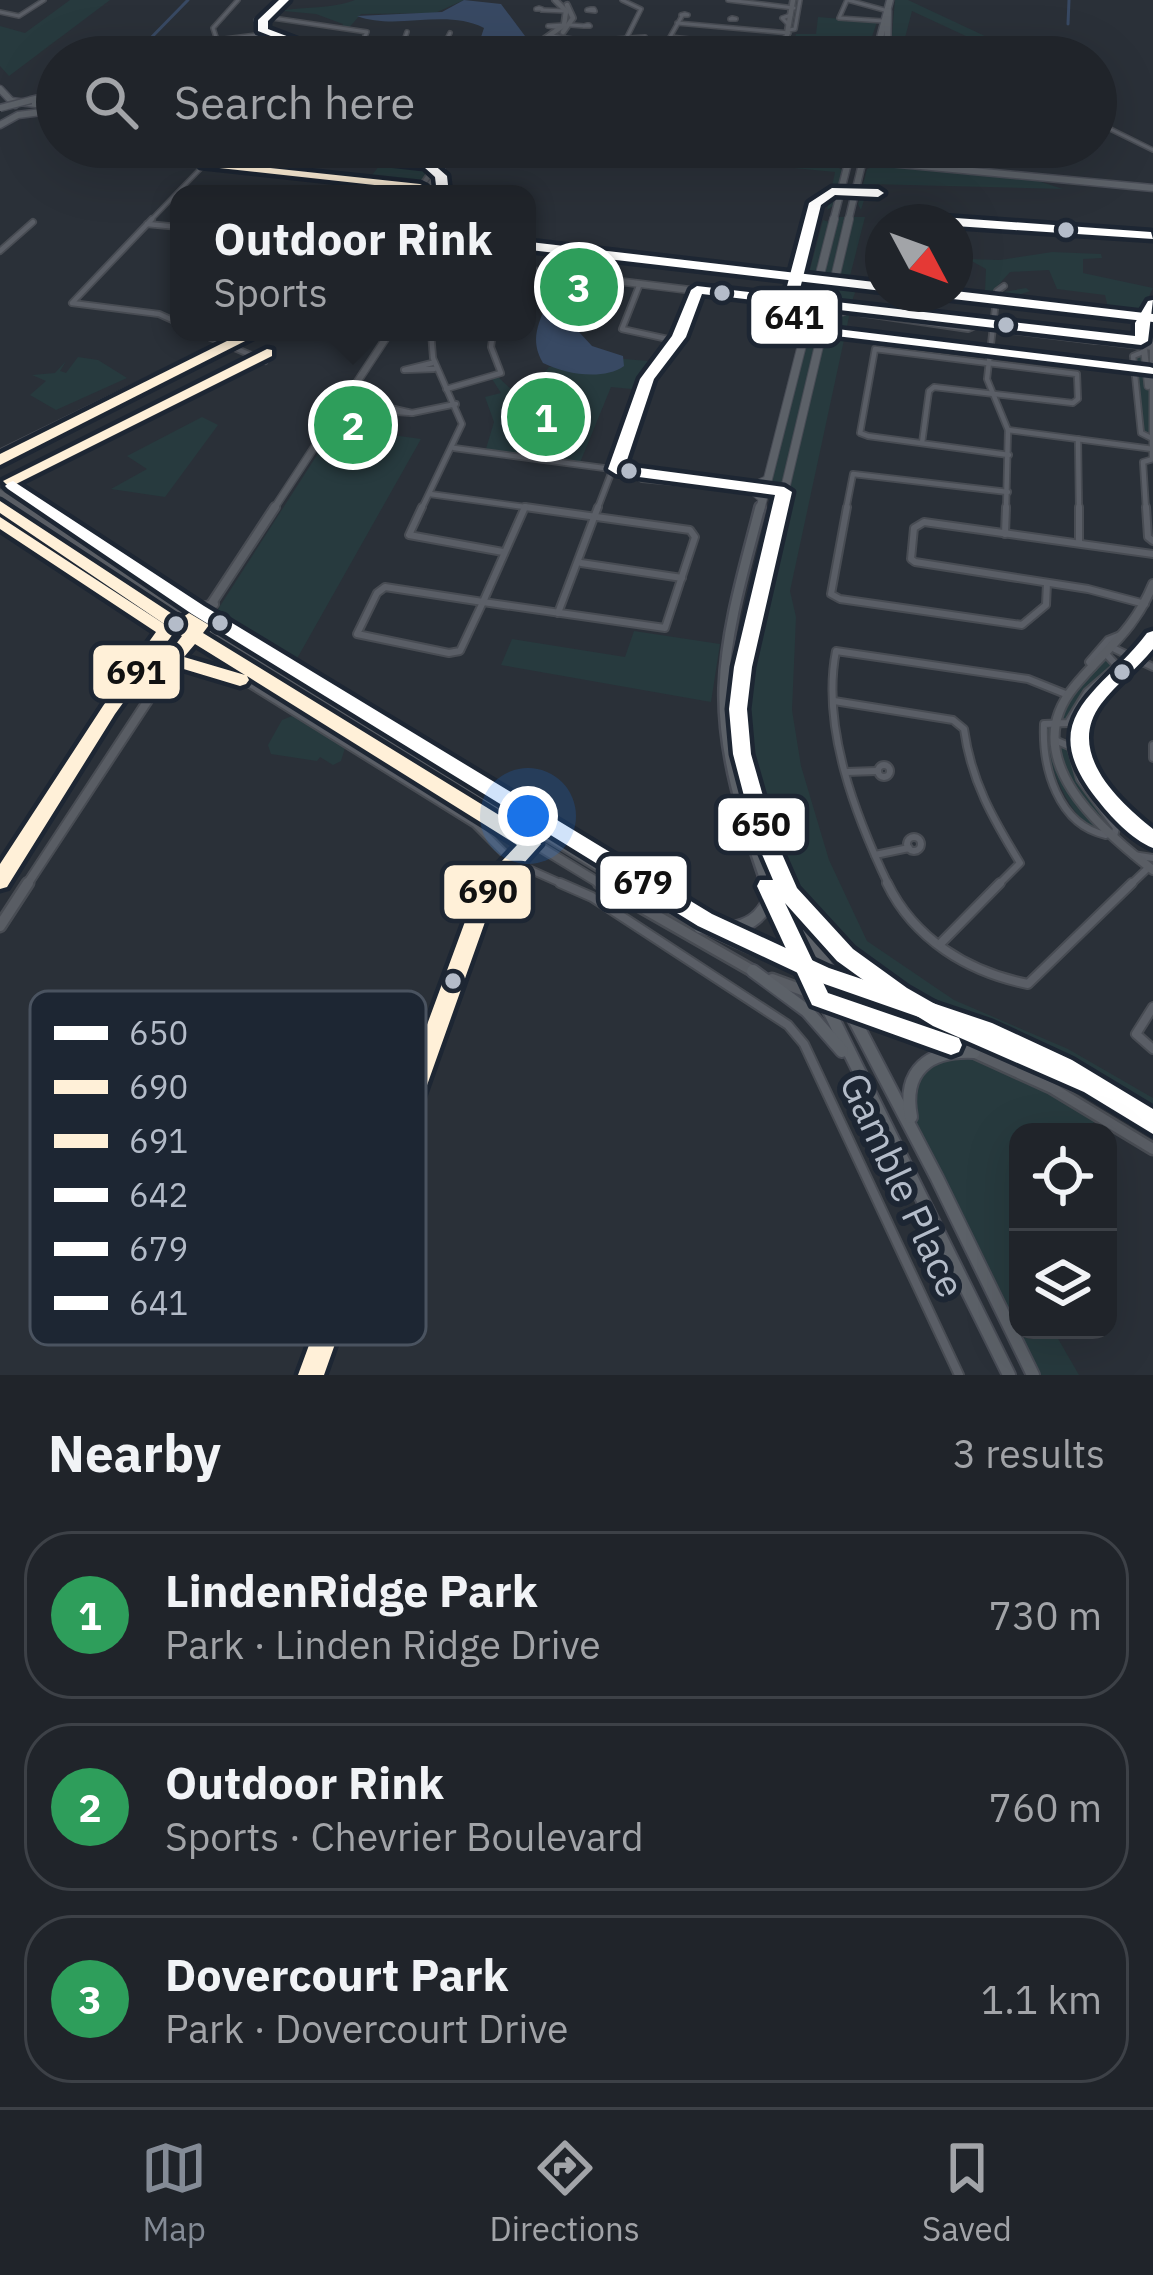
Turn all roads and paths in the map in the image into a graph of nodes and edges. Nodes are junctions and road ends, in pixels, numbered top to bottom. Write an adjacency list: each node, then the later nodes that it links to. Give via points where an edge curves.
1 (44, 0): 14 (street, via 22,15)
2 (238, 0): 27 (street, via 213,28)
3 (558, 0): 12 (street)
4 (622, 0): 35 (street, via 641,9)
5 (728, 0): 9 (street)
6 (848, 0): 13 (street); 18 (street, via 838,18)
7 (890, 0): 13 (main road)
8 (283, 1): 17 (street); 17 (street, via 256,23)
9 (794, 6): 23 (street); 23 (street, via 796,29)
10 (542, 10): 12 (street)
11 (587, 10): 12 (street)
12 (569, 11): 20 (street)
13 (887, 11): 18 (main road); 39 (main road)
14 (0, 12)
15 (682, 16): 19 (street)
16 (732, 20): 22 (street)
17 (264, 21): 26 (street); 30 (street); 31 (street, via 299,20)
18 (883, 21): 38 (main road)
19 (677, 23): 22 (street); 36 (street)
20 (565, 26): 21 (street); 34 (street)
21 (584, 26)
22 (729, 28): 23 (street)
23 (789, 29): 37 (street)
24 (407, 32): 32 (street)
25 (449, 33): 33 (street)
26 (266, 34): 28 (street); 29 (street)
27 (217, 36)
28 (254, 36)
29 (270, 36)
30 (280, 36)
31 (364, 36)
32 (406, 36)
33 (447, 36)
34 (555, 36)
35 (628, 36)
36 (670, 36)
37 (788, 36)
38 (879, 36)
39 (887, 36)
40 (0, 89): 42 (main road)
41 (36, 99): 44 (main road, bridge)
42 (11, 101): 43 (main road); 46 (main road)
43 (36, 106)
44 (0, 107): 46 (main road)
45 (36, 112): 46 (main road)
46 (18, 115): 48 (main road)
47 (36, 116): 48 (main road)
48 (0, 127)
49 (1117, 133): 50 (street)
50 (1153, 153)
51 (237, 168): 57 (street)
52 (846, 168): 70 (main road)
53 (861, 168): 56 (main road)
54 (868, 168): 56 (main road)
55 (960, 168): 58 (main road)
56 (860, 171): 71 (main road)
57 (373, 185)
58 (1153, 186)
59 (170, 200): 61 (street)
60 (33, 222): 63 (street)
61 (147, 224): 62 (street); 74 (street, via 72,303)
62 (170, 226)
63 (0, 251)
64 (536, 271): 65 (street)
65 (639, 286): 67 (street); 82 (street, via 622,329)
66 (1004, 286): 75 (street)
67 (696, 292): 68 (street); 82 (street)
68 (797, 303): 70 (main road); 70 (main road)
69 (1153, 304): 84 (street, via 1144,317)
70 (814, 305): 71 (street); 104 (main road)
71 (828, 307): 72 (main road); 72 (main road); 105 (main road)
72 (844, 309): 75 (street)
73 (1153, 318): 84 (street)
74 (170, 319)
75 (991, 326): 76 (street); 85 (street)
76 (1007, 327): 84 (street); 84 (street)
77 (215, 341): 83 (street)
78 (234, 341): 83 (street)
79 (384, 341): 122 (street)
80 (432, 341): 87 (street)
81 (492, 341): 87 (street, via 501,374)
82 (676, 341): 102 (street, via 646,379)
83 (225, 346): 86 (street); 100 (street)
84 (1149, 347): 89 (street); 94 (street, via 1133,356 1133,368 1142,434)
85 (988, 360): 88 (street); 88 (street, via 1078,376 1073,403); 96 (street, via 874,350 860,433)
86 (265, 361)
87 (446, 389): 90 (street)
88 (993, 394): 93 (street); 96 (street, via 930,388)
89 (1150, 394): 92 (street)
90 (456, 404): 91 (street); 97 (street, via 462,424)
91 (412, 412)
92 (1152, 427): 94 (street)
93 (1008, 430): 95 (street); 99 (street)
94 (1151, 438): 98 (street)
95 (1078, 439): 98 (street); 114 (street)
96 (922, 443): 99 (street)
97 (454, 448): 102 (street); 108 (street)
98 (1153, 448): 101 (street)
99 (1010, 455): 106 (street)
100 (0, 457)
101 (1153, 458): 113 (street, via 1143,462)
102 (616, 469): 103 (street, via 663,482); 111 (street)
103 (747, 487): 104 (main road); 104 (main road)
104 (764, 489): 105 (street); 147 (main road, via 724,689 739,806)
105 (784, 492): 146 (main road, via 738,709 765,838)
106 (1008, 492): 112 (street); 119 (street, via 853,475 831,593 1016,625 1043,609)
107 (0, 493): 124 (street)
108 (430, 494): 110 (street); 115 (street, via 411,538)
109 (0, 506): 126 (street)
110 (525, 507): 111 (street); 115 (street)
111 (598, 516): 117 (street); 118 (street, via 695,533)
112 (1005, 533): 114 (street); 119 (street, via 920,522 911,559)
113 (1153, 541)
114 (1079, 544): 116 (street)
115 (503, 552): 121 (street)
116 (1153, 554)
117 (581, 563): 118 (street); 125 (street)
118 (682, 578): 125 (street, via 661,629)
119 (1047, 583): 123 (street)
120 (1153, 584): 123 (street)
121 (483, 601): 121 (street, via 385,587 357,634 454,653); 125 (street)
122 (215, 604): 124 (street); 126 (street)
123 (1145, 604): 127 (street)
124 (180, 613): 126 (street)
125 (558, 614)
126 (196, 630): 129 (street); 139 (street); 141 (street)
127 (1126, 634): 128 (street); 131 (street, via 1102,646 1089,660)
128 (1111, 652): 130 (street); 131 (street); 134 (street, via 1117,666 1072,719)
129 (173, 660): 144 (street, Gamble Place, via 244,681 475,824); 148 (street)
130 (1153, 667)
131 (1094, 668): 132 (street)
132 (1068, 694): 133 (street, via 1028,679 840,650 832,656); 134 (street)
133 (834, 701): 138 (street); 150 (street, via 953,720 964,729 984,804 1020,859)
134 (1056, 722): 140 (street, via 1066,784); 140 (street, via 1042,727 1050,776 1088,831)
135 (1153, 745): 136 (street)
136 (1153, 758)
137 (877, 771): 138 (street)
138 (846, 772): 143 (street)
139 (544, 834): 141 (street); 149 (street)
140 (1109, 837): 145 (street)
141 (531, 844): 144 (street); 152 (street)
142 (910, 848): 143 (street)
143 (875, 855): 150 (street, via 904,913)
144 (513, 862): 160 (street, via 480,908); 167 (street, Gamble Place, via 592,897 797,1034)
145 (1152, 865): 150 (street, via 1028,984 974,966)
146 (789, 893): 153 (main road); 157 (main road, via 845,955)
147 (771, 896): 149 (main road, via 746,928); 151 (main road)
148 (0, 926)
149 (700, 927): 151 (street)
150 (940, 943)
151 (807, 969): 153 (street); 154 (main road)
152 (753, 971): 154 (street); 161 (main road, via 807,1011)
153 (833, 982): 156 (main road); 157 (street)
154 (820, 999): 156 (street); 161 (main road)
155 (1153, 1007): 158 (street, via 1136,1034)
156 (849, 1009): 159 (street); 164 (main road)
157 (941, 1019): 162 (street, via 1030,1054)
158 (1153, 1049)
159 (974, 1052): 163 (street); 164 (main road, via 936,1053 911,1073 908,1111)
160 (426, 1057)
161 (856, 1070): 168 (main road)
162 (1153, 1123)
163 (1153, 1148)
164 (929, 1161): 169 (main road)
165 (322, 1345): 166 (street)
166 (311, 1375)
167 (958, 1375)
168 (1009, 1375)
169 (1033, 1375)

